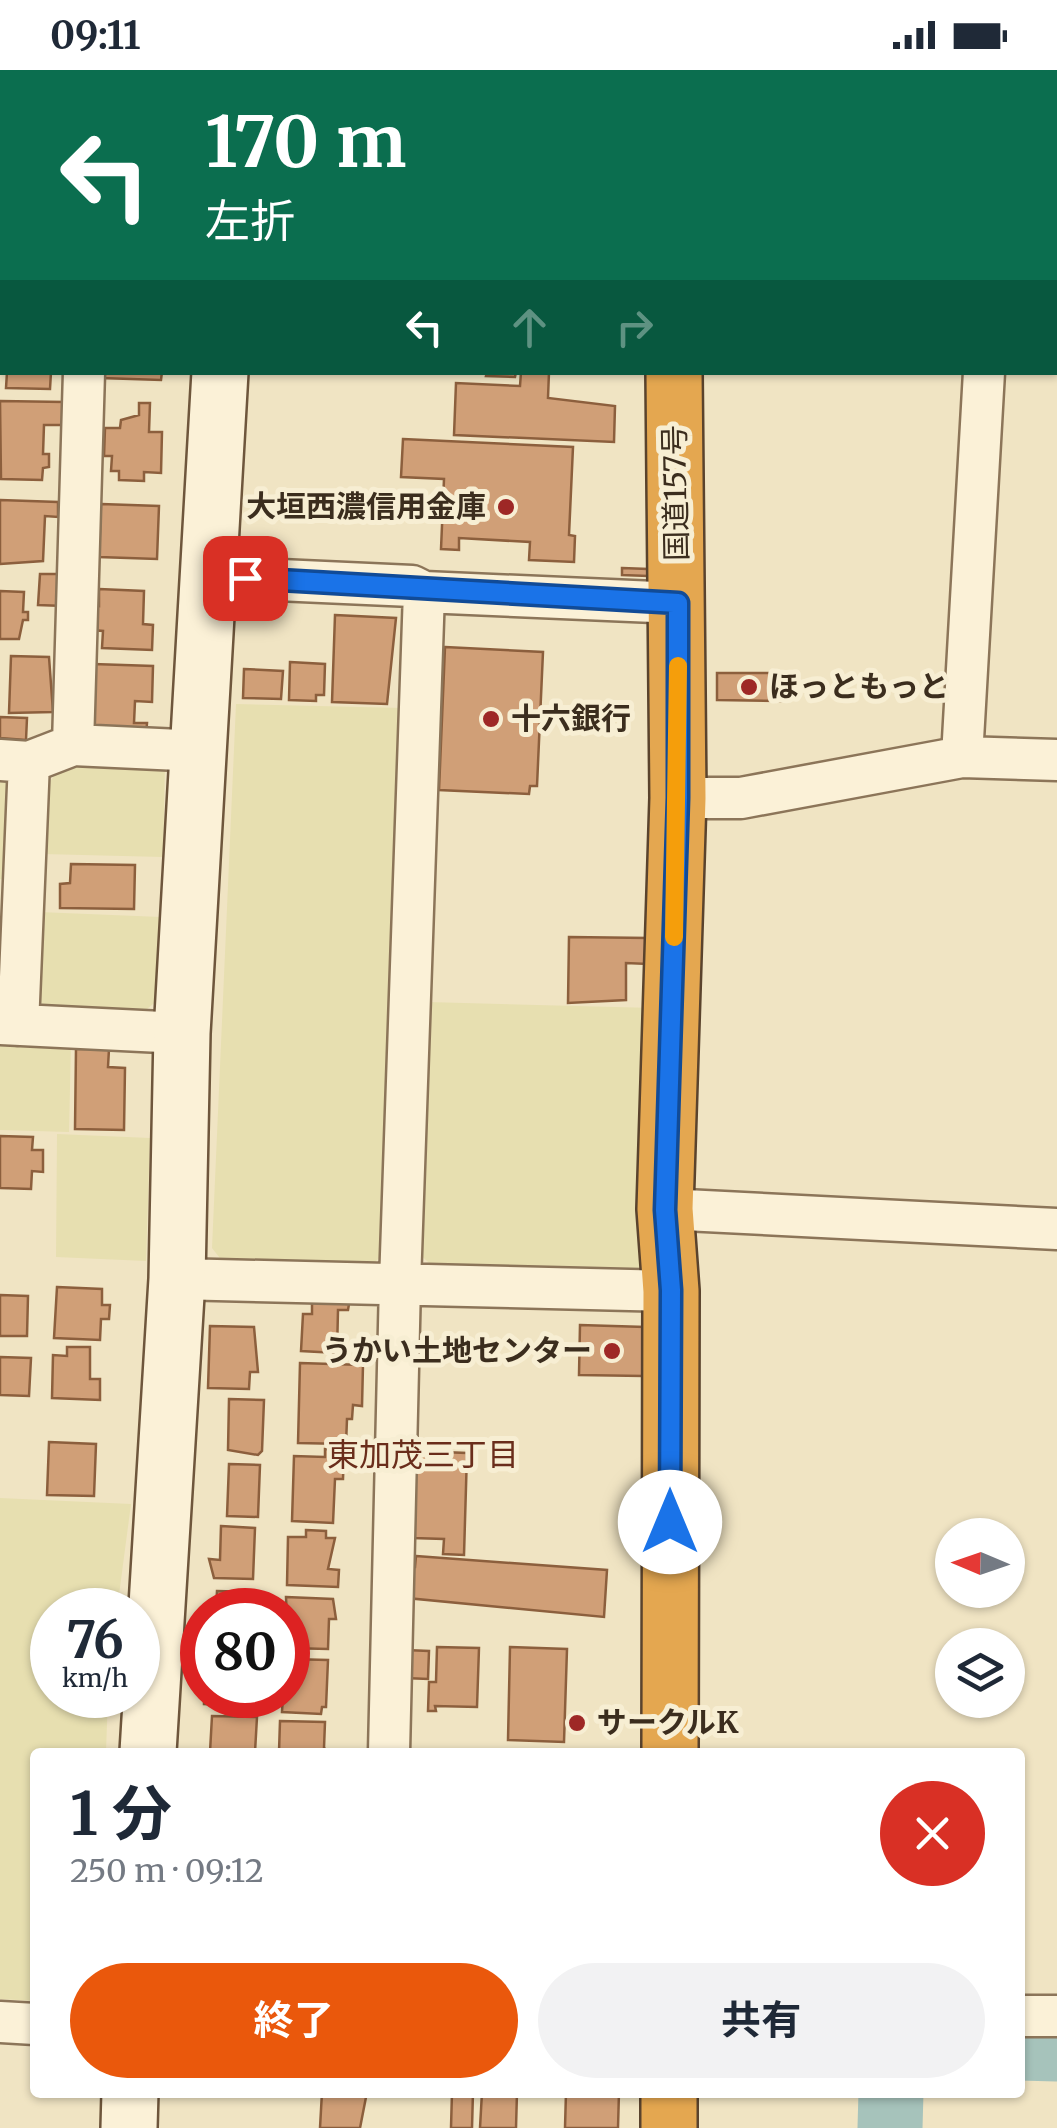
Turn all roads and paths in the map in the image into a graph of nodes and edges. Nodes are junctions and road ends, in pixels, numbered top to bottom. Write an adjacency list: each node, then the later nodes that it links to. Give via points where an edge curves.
1 (84, 375): 8 (street)
2 (220, 375): 5 (street)
3 (674, 375): 7 (highway, 国道157号)
4 (984, 375): 10 (street)
5 (212, 577): 6 (street, via 412,586); 9 (street)
6 (424, 592): 7 (street); 19 (street)
7 (678, 603): 13 (highway, 国道157号)
8 (73, 745): 9 (street); 12 (street)
9 (201, 751): 15 (street)
10 (962, 757): 11 (street); 13 (street, via 740,798)
11 (1057, 760)
12 (14, 761): 14 (street)
13 (678, 798): 16 (highway, 国道157号)
14 (9, 1024): 15 (street)
15 (182, 1033): 18 (street)
16 (665, 1210): 17 (street); 20 (highway, 国道157号)
17 (1057, 1229)
18 (177, 1279): 19 (street); 21 (street)
19 (400, 1283): 20 (street); 22 (street)
20 (671, 1290): 23 (highway, 国道157号)
21 (148, 1748)
22 (389, 1748)
23 (670, 1748)
24 (1025, 2016): 25 (street)
25 (1057, 2016)
26 (0, 2022): 27 (street)
27 (30, 2024)
28 (130, 2098): 30 (street)
29 (669, 2098): 31 (highway)
30 (129, 2128)
31 (669, 2128)

